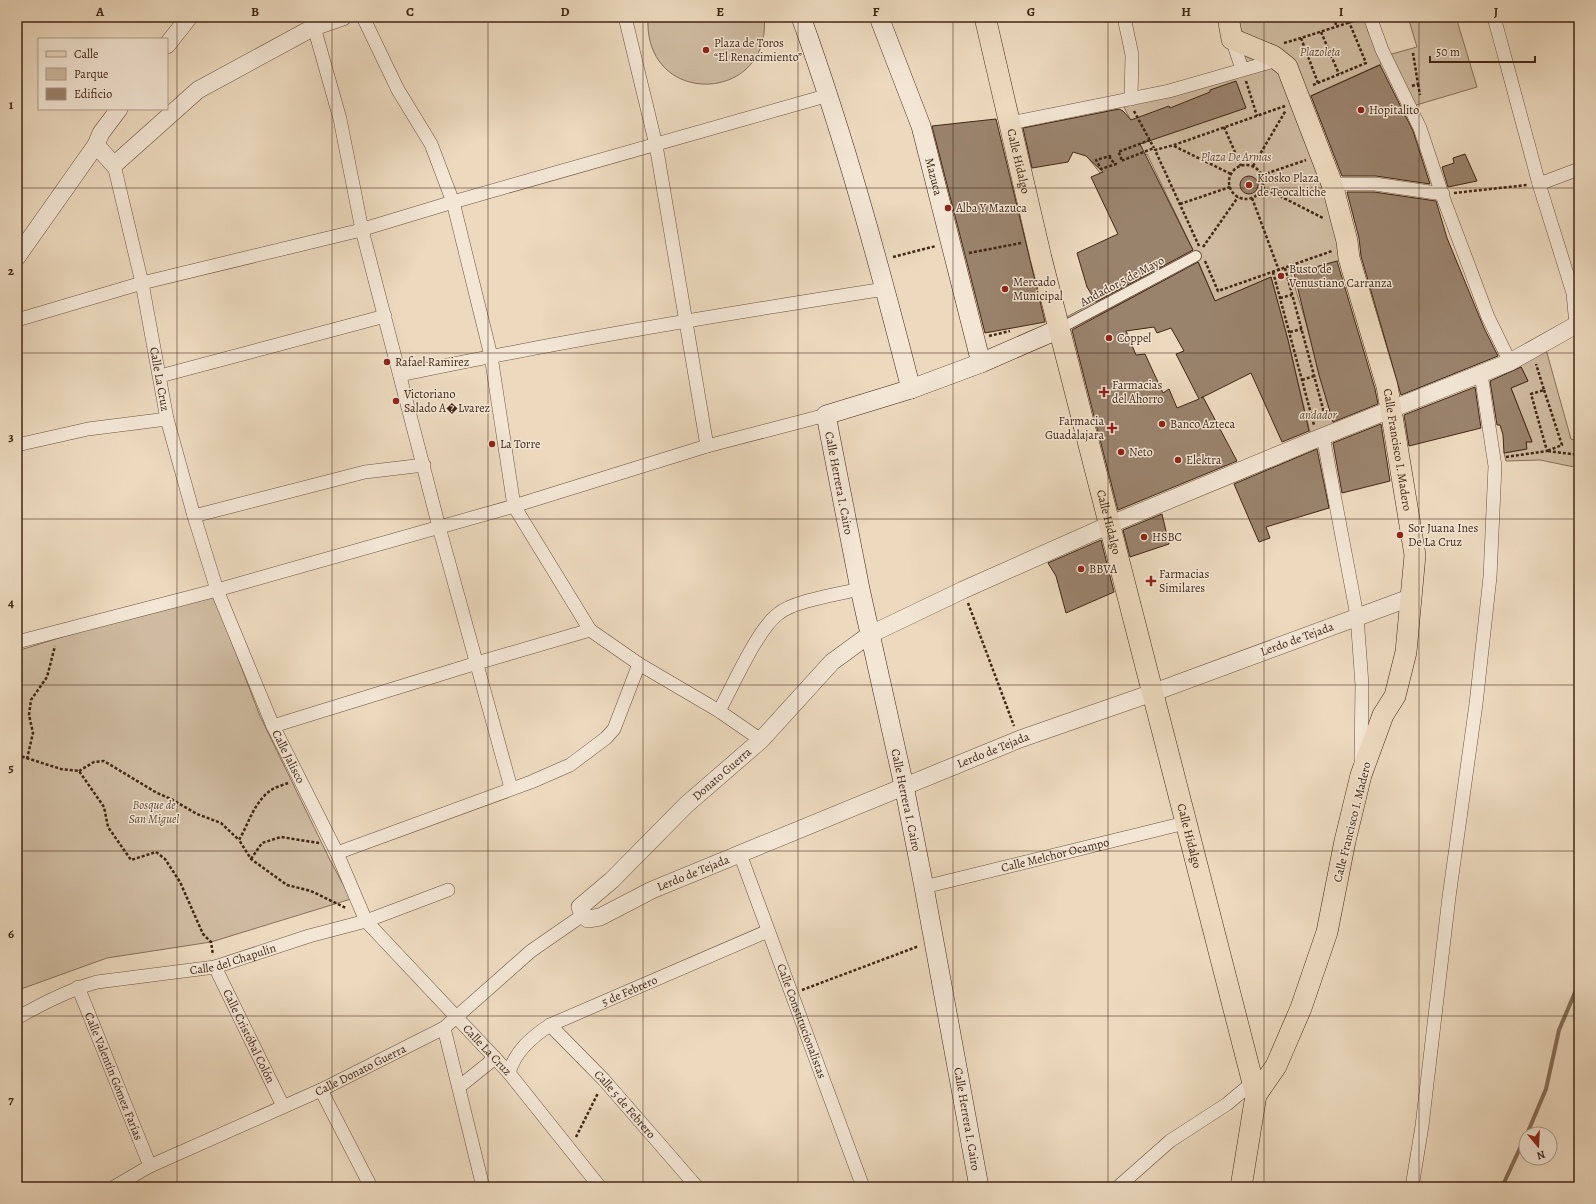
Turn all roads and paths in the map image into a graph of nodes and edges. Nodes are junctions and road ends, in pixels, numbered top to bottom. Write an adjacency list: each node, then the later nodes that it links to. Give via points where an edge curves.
1 (189, 17): 19 (street)
2 (343, 17): 15 (street)
3 (363, 17): 53 (street, via 398,90 431,144)
4 (625, 17): 35 (street)
5 (802, 17): 26 (main road)
6 (880, 17): 58 (main road, Mazuca, via 921,126)
7 (985, 17): 31 (main road, Calle Hidalgo)
8 (1124, 17): 28 (street, via 1132,55)
9 (1228, 17): 18 (main road)
10 (1335, 17): 16 (path)
11 (1347, 17): 14 (path)
12 (1494, 17): 47 (street)
13 (1365, 18): 14 (path); 50 (street, via 1420,128)
14 (1348, 23): 16 (path); 23 (path, via 1366,63)
15 (314, 27): 38 (street, via 198,90); 56 (street, via 340,119)
16 (1336, 27): 17 (path)
17 (1321, 32): 23 (path); 23 (path, via 1301,38 1318,83)
18 (1232, 39): 21 (main road, Calle Francisco I. Madero); 22 (street)
19 (168, 45)
20 (1413, 53): 24 (path)
21 (1277, 60): 22 (street); 46 (main road, Calle Francisco I. Madero, via 1287,67)
22 (1242, 69): 28 (street); 30 (path)
23 (1339, 74)
24 (1418, 84): 25 (path); 27 (path)
25 (1411, 86)
26 (829, 95): 35 (street); 62 (main road)
27 (1420, 95)
28 (1131, 102): 31 (street); 33 (path)
29 (118, 110): 34 (street, via 101,133)
30 (1257, 116): 32 (path); 40 (path, via 1289,105)
31 (1010, 123): 57 (main road, Calle Hidalgo)
32 (1224, 127): 36 (path); 39 (path)
33 (1150, 140): 37 (path); 37 (path, via 1118,152 1121,161)
34 (96, 145): 38 (street); 61 (street)
35 (656, 145): 53 (street); 73 (street)
36 (1174, 146): 37 (path); 44 (path)
37 (1154, 149): 54 (path)
38 (114, 165): 67 (street, Calle La Cruz)
39 (1241, 166): 40 (path); 44 (path)
40 (1253, 166): 45 (path)
41 (1310, 166): 45 (path, via 1308,159)
42 (1101, 169): 42 (path, via 1116,164 1110,156 1096,160)
43 (1579, 169): 47 (street)
44 (1231, 174): 48 (path)
45 (1262, 175): 49 (path)
46 (1332, 184): 50 (street, via 1376,184); 89 (main road, Calle Francisco I. Madero, via 1349,258 1387,386)
47 (1539, 184): 50 (path); 74 (street, via 1573,293)
48 (1230, 187): 51 (path); 54 (path)
49 (1262, 187): 52 (path); 55 (path, via 1328,222)
50 (1443, 194): 80 (street, via 1488,317)
51 (1238, 197): 52 (path); 60 (path)
52 (1252, 198): 64 (path)
53 (453, 202): 56 (street); 78 (street)
54 (1180, 204): 60 (path)
55 (1326, 214)
56 (362, 230): 67 (street); 71 (street)
57 (1037, 240): 58 (path); 75 (main road, Calle Hidalgo)
58 (952, 249): 62 (path); 81 (main road, Mazuca)
59 (1338, 249): 63 (path)
60 (1198, 253): 65 (path, via 1218,291); 75 (street, Andador 5 de Mayo)
61 (17, 257)
62 (877, 261): 68 (main road)
63 (1285, 268): 64 (path); 69 (path)
64 (1278, 270): 65 (path); 66 (path)
65 (1273, 272): 70 (path)
66 (1281, 276)
67 (142, 284): 72 (street); 84 (street, Calle La Cruz)
68 (885, 289): 73 (street); 87 (main road)
69 (1292, 295): 70 (path); 76 (path)
70 (1280, 298): 77 (path)
71 (384, 316): 83 (street); 84 (street)
72 (17, 320)
73 (685, 320): 78 (street); 94 (street)
74 (1578, 326): 80 (street, Donato Guerra)
75 (1059, 329): 81 (main road); 101 (main road, Calle Hidalgo)
76 (1302, 330): 77 (path); 85 (path)
77 (1290, 332): 86 (path)
78 (490, 356): 83 (street); 99 (street)
79 (1535, 361): 88 (path)
80 (1510, 362): 82 (street, Donato Guerra)
81 (981, 363): 87 (main road)
82 (1481, 374): 89 (street, Donato Guerra); 162 (street, via 1495,466 1490,577 1476,704)
83 (400, 375): 98 (street)
84 (160, 376): 91 (street, Calle La Cruz)
85 (1314, 376): 86 (path); 92 (path)
86 (1302, 380): 92 (path)
87 (911, 389): 90 (main road)
88 (1544, 390): 95 (path, via 1562,445); 95 (path, via 1530,394)
89 (1391, 411): 92 (street, Donato Guerra); 106 (main road, Calle Francisco I. Madero, via 1415,556)
90 (826, 415): 94 (street); 103 (main road, Calle Herrera I. Cairo)
91 (167, 419): 93 (street, via 88,429); 100 (street, Calle La Cruz)
92 (1324, 436): 101 (street, Donato Guerra); 107 (street)
93 (17, 445)
94 (707, 446): 99 (street)
95 (1547, 451): 96 (path); 97 (path)
96 (1579, 455)
97 (1505, 457)
98 (424, 465): 100 (street, via 365,472); 102 (street)
99 (514, 506): 102 (street); 108 (street)
100 (194, 516): 104 (street, Calle La Cruz)
101 (1109, 526): 105 (street, Donato Guerra); 114 (main road, Calle Hidalgo)
102 (439, 527): 104 (street); 112 (street)
103 (860, 589): 110 (main road, Calle Herrera I. Cairo); 115 (street, via 797,605 778,613 765,627)
104 (217, 590): 109 (street); 116 (street, Calle Jalisco)
105 (964, 590): 110 (street, Donato Guerra); 117 (path)
106 (1412, 597): 107 (street, Lerdo de Tejada); 122 (main road, Calle Francisco I. Madero, via 1406,652 1395,696 1383,715)
107 (1357, 616): 114 (street, Lerdo de Tejada); 122 (street, via 1362,685)
108 (590, 630): 112 (street); 113 (street)
109 (57, 632): 111 (street); 120 (path, via 47,677 31,700 29,715 33,733)
110 (870, 635): 118 (street, Donato Guerra, via 832,662); 124 (main road, Calle Herrera I. Cairo)
111 (17, 642)
112 (477, 663): 116 (street); 125 (street)
113 (639, 664): 115 (street); 125 (street, via 614,729 606,738 570,765)
114 (1152, 693): 117 (street, Lerdo de Tejada); 126 (main road, Calle Hidalgo)
115 (719, 711): 118 (street)
116 (273, 726): 128 (street, Calle Jalisco)
117 (1020, 739): 124 (street, Lerdo de Tejada)
118 (761, 740): 133 (street, Donato Guerra, via 686,805 612,880 584,902 580,908)
119 (17, 755): 120 (path)
120 (27, 759): 121 (path, via 61,769)
121 (79, 771): 127 (path, via 94,762 104,761 157,793 197,814 221,823); 137 (path, via 104,807 108,827 131,860 156,852 165,859 180,882 203,934 211,942)
122 (1361, 775): 148 (main road, Calle Francisco I. Madero, via 1327,932 1301,1008 1276,1066)
123 (292, 781): 127 (path, via 271,790 261,801 251,814)
124 (904, 786): 129 (street, Lerdo de Tejada); 131 (main road, Calle Herrera I. Cairo)
125 (511, 788): 128 (street)
126 (1185, 823): 131 (street, Calle Melchor Ocampo); 148 (main road, Calle Hidalgo)
127 (239, 840): 130 (path)
128 (335, 849): 130 (path, via 281,837 262,843); 134 (street, Calle Jalisco)
129 (740, 854): 133 (street, Lerdo de Tejada, via 652,890 600,917 588,919); 135 (street, Calle Constitucionalistas)
130 (251, 859): 134 (path, via 287,885 311,891)
131 (924, 887): 136 (main road, Calle Herrera I. Cairo)
132 (448, 890): 134 (street, Calle del Chapulín)
133 (583, 915): 140 (street, Calle Donato Guerra, via 531,951)
134 (366, 921): 137 (street, Calle del Chapulín, via 309,936); 140 (street, Calle La Cruz)
135 (768, 931): 139 (street, Calle Constitucionalistas); 142 (street, 5 de Febrero)
136 (935, 940): 139 (path); 159 (main road, Calle Herrera I. Cairo)
137 (215, 967): 138 (street, Calle del Chapulín, via 98,982); 150 (street, Calle Cristóbal Colón)
138 (78, 987): 141 (street, Calle del Chapulín, via 47,1000); 152 (street, Calle Valentín Gómez Farías)
139 (791, 994): 158 (street, Calle Constitucionalistas)
140 (457, 1017): 143 (street, Calle Donato Guerra); 144 (street, Calle La Cruz)
141 (17, 1018)
142 (550, 1025): 145 (street, 5 de Febrero, via 524,1045 513,1061); 146 (street, Calle 5 de Febrero)
143 (444, 1028): 147 (street, Calle La Cruz); 149 (street, Calle Donato Guerra)
144 (494, 1058): 145 (street, Calle La Cruz); 147 (street)
145 (509, 1073): 151 (street, Calle La Cruz)
146 (604, 1080): 151 (path); 157 (street, Calle 5 de Febrero)
147 (459, 1086): 155 (street, Calle La Cruz)
148 (1254, 1089): 160 (street, via 1170,1142); 161 (main road)
149 (321, 1090): 150 (street, Calle Donato Guerra); 153 (street)
150 (283, 1106): 152 (street, Calle Donato Guerra)
151 (569, 1149): 156 (street, Calle La Cruz)
152 (150, 1166): 154 (street, Calle Donato Guerra)
153 (368, 1186)
154 (114, 1187)
155 (483, 1187)
156 (600, 1187)
157 (697, 1187)
158 (863, 1187)
159 (979, 1187)
160 (1118, 1187)
161 (1241, 1187)
162 (1412, 1187)

